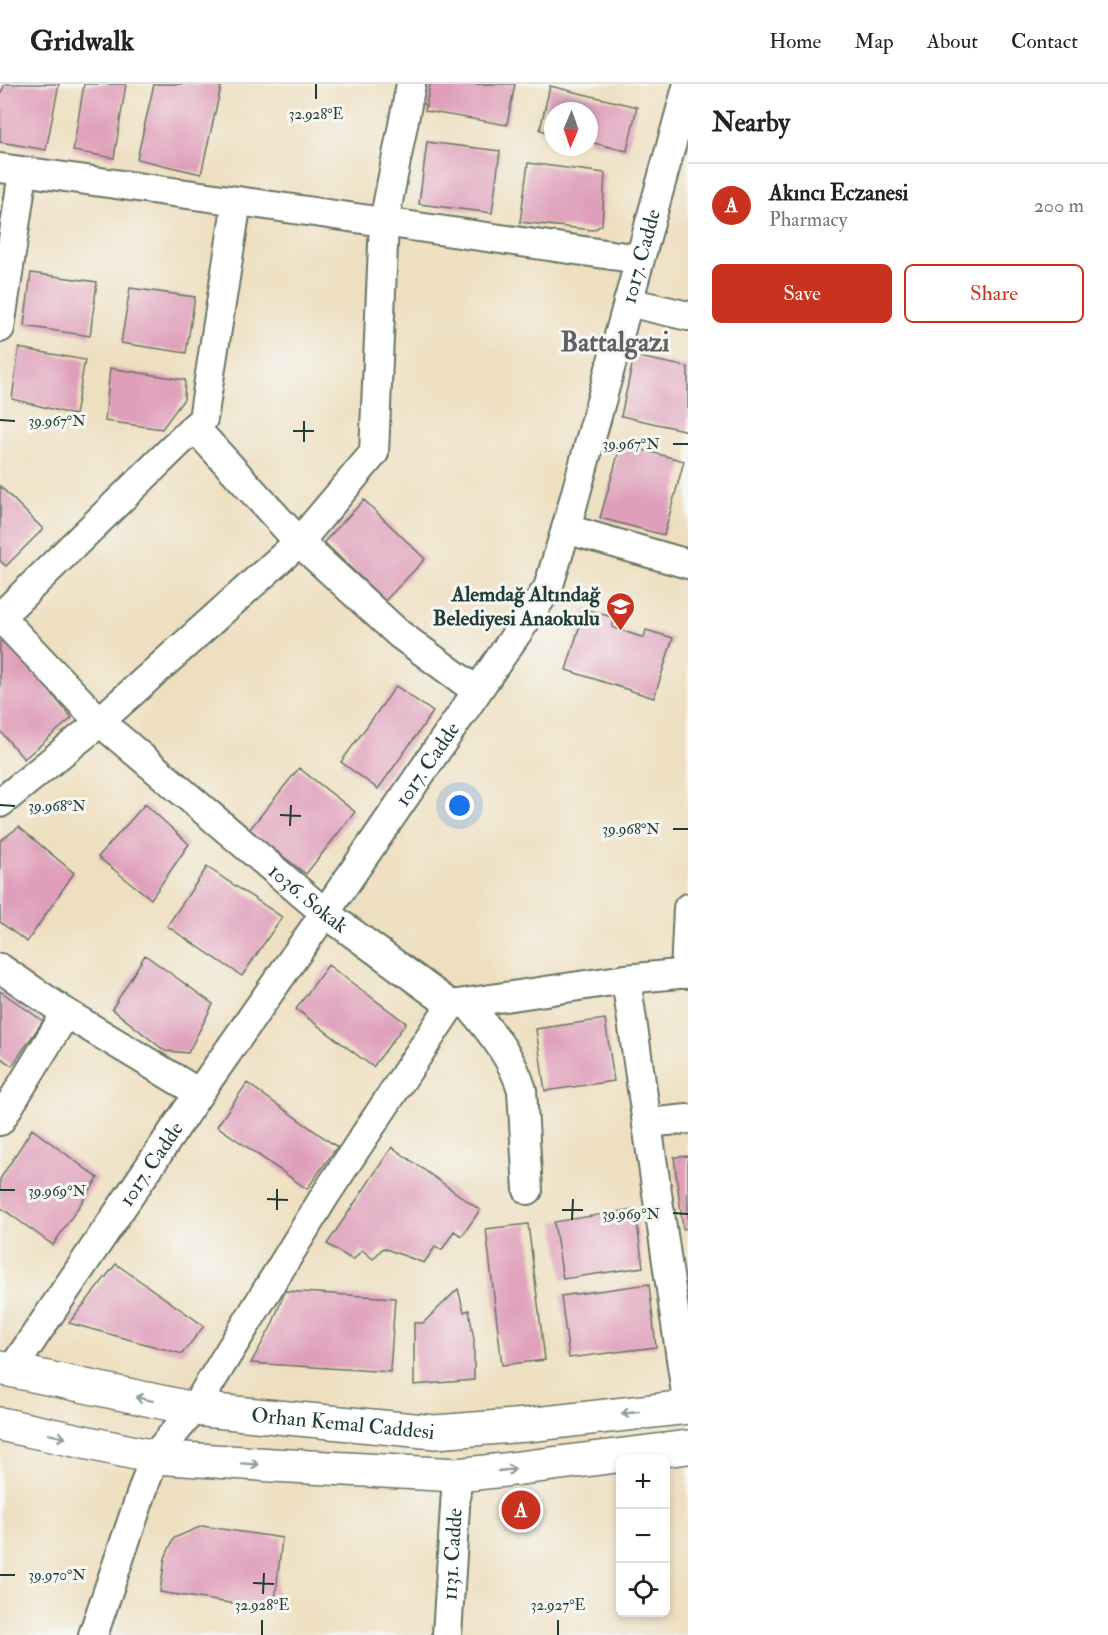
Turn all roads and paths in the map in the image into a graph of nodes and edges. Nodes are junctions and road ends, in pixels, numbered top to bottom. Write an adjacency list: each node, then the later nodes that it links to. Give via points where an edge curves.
1 (411, 84): 5 (street)
2 (688, 84): 6 (street, 1017. Cadde)
3 (12, 170): 4 (street); 9 (street)
4 (237, 201): 5 (street); 10 (street, via 202,419)
5 (384, 222): 6 (street); 12 (street, via 374,453)
6 (639, 259): 7 (street, 1017. Cadde)
7 (628, 302): 8 (street); 11 (street, 1017. Cadde)
8 (688, 316)
9 (0, 328)
10 (194, 427): 12 (street); 14 (street)
11 (566, 529): 13 (street); 15 (street, 1017. Cadde, via 548,588)
12 (299, 542): 15 (street, via 399,634); 16 (street)
13 (688, 564)
14 (0, 617): 16 (street, 1036. Sokak)
15 (477, 691): 19 (street, 1017. Cadde)
16 (99, 721): 17 (street); 19 (street, 1036. Sokak)
17 (0, 803)
18 (688, 908): 21 (street)
19 (325, 913): 23 (street, 1036. Sokak); 25 (street, 1017. Cadde)
20 (0, 968): 24 (street)
21 (686, 974): 22 (street)
22 (626, 979): 23 (street); 28 (street)
23 (459, 1004): 29 (street, 1036. Sokak, via 492,1035 517,1075 522,1090); 32 (street, via 326,1194)
24 (66, 1013): 25 (street); 27 (street)
25 (199, 1093): 30 (street, 1017. Cadde)
26 (688, 1119): 28 (street)
27 (0, 1121)
28 (647, 1123): 31 (street)
29 (528, 1190)
30 (5, 1370): 32 (main road, Orhan Kemal Caddesi, one-way to 30)
31 (688, 1407): 32 (main road, Orhan Kemal Caddesi, one-way to 32, via 435,1432)
32 (194, 1409): 35 (street)
33 (0, 1424): 35 (main road, Orhan Kemal Caddesi, one-way to 35)
34 (688, 1447): 36 (main road, Orhan Kemal Caddesi, one-way to 34)
35 (154, 1457): 36 (main road, Orhan Kemal Caddesi, one-way to 36); 37 (street)
36 (457, 1475): 38 (street, 1131. Cadde)
37 (93, 1635)
38 (447, 1635)

